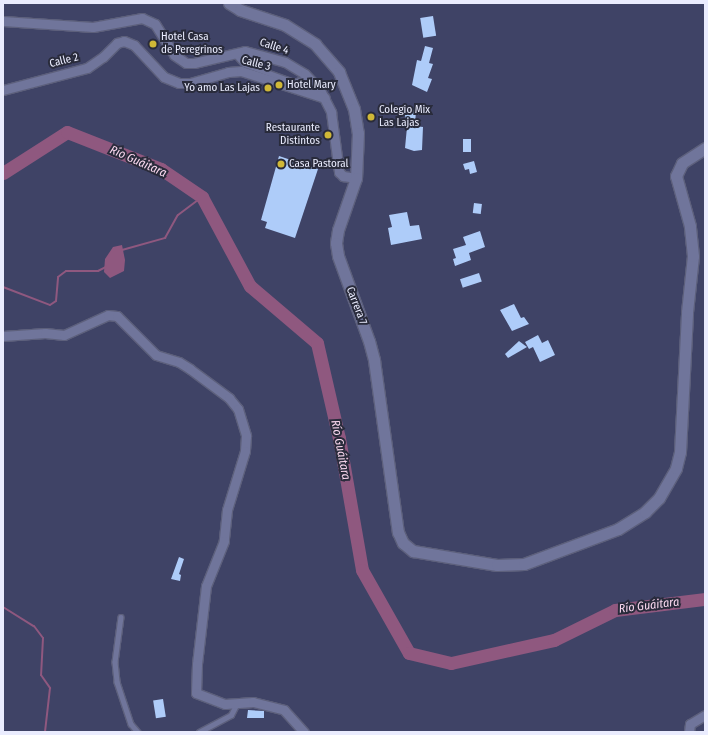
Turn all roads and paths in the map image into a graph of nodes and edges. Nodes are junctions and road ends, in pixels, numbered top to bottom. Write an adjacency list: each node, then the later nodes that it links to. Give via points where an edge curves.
1 (229, 3): 9 (street, Carrera 7, via 240,10 285,24 301,33 331,61 342,78 354,109 358,133)
2 (3, 21): 4 (street, Calle 4, via 93,27 134,18 148,20 162,30 174,54 180,60 194,63)
3 (124, 41): 6 (street, Calle 2, via 117,43 104,57 87,68); 7 (street, Calle 3, via 134,45 156,71 175,82 190,83 228,72 241,71)
4 (234, 52): 5 (street, Calle 4, via 256,52 275,57); 5 (lane, via 244,64 294,82)
5 (308, 77): 7 (street, Calle 4)
6 (3, 90)
7 (324, 98): 9 (street, via 334,131 334,152 338,172 342,176)
8 (705, 148): 9 (street, Carrera 7, via 682,163 676,176 690,226 693,256 687,312 682,434 676,468 658,498 645,512 618,529 524,564 497,565 427,555 413,551 403,543 398,532 374,360 340,262 336,243)
9 (356, 178)
10 (3, 336): 12 (street, via 45,333 64,335 108,315 117,316 156,355 179,362 190,369 229,398 238,409 246,436 245,451 227,510 224,541 206,586 196,693 225,704)
11 (121, 617): 14 (lane, via 115,662 117,682 131,724)
12 (237, 703): 15 (lane, via 230,715); 16 (street, via 252,702 284,710)
13 (705, 715): 17 (street, via 690,724)
14 (138, 732)
15 (199, 732)
16 (304, 732)
17 (689, 732)

